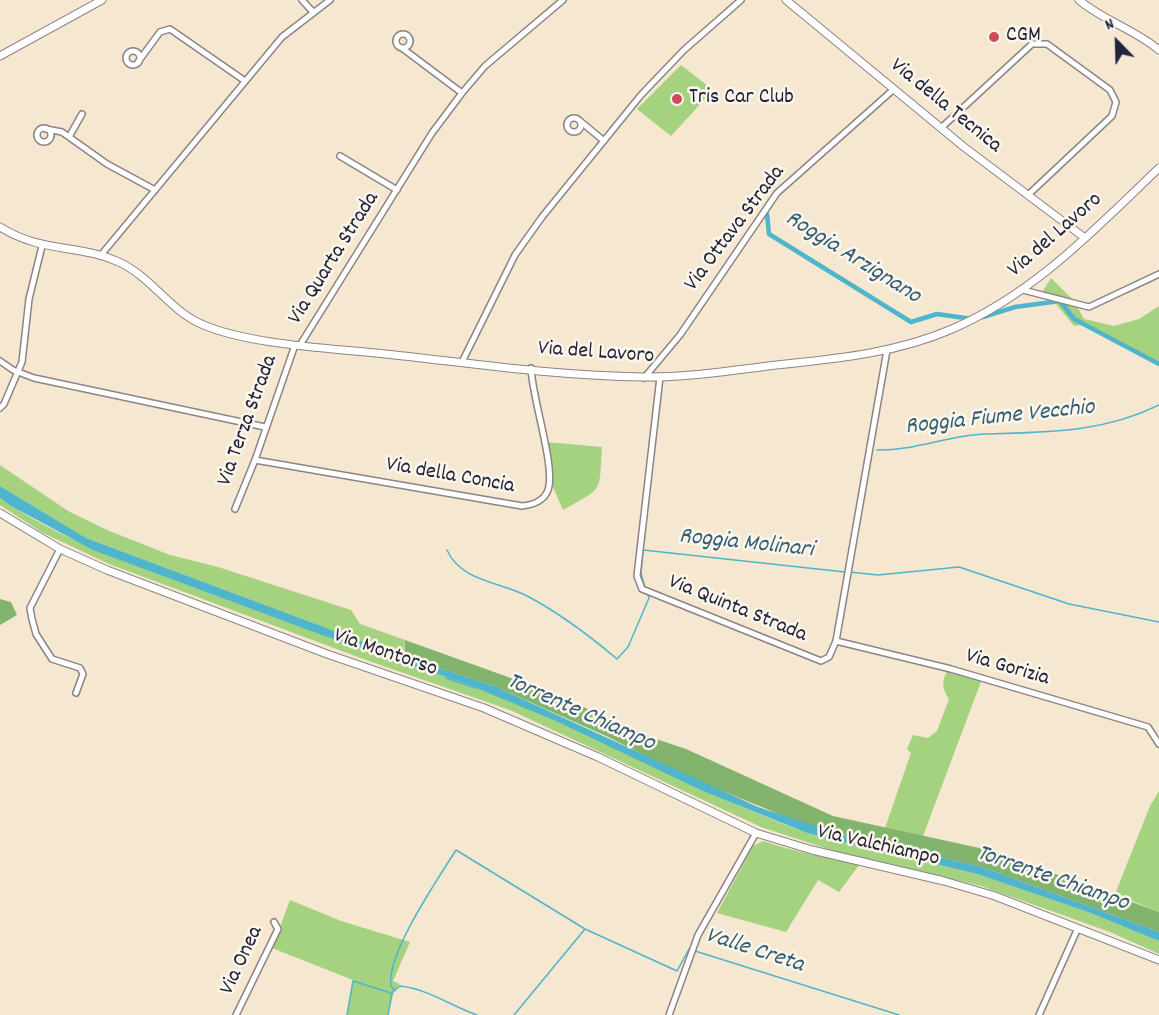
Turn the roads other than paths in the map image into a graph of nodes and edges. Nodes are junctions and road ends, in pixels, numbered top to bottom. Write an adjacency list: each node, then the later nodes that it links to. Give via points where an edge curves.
1 (102, 0): 14 (street)
2 (302, 0): 8 (street)
3 (330, 0): 8 (street)
4 (563, 0): 19 (street, Via Quarta Strada, via 484,66)
5 (741, 0): 29 (street, via 684,50)
6 (786, 0): 18 (street, Via della Tecnica)
7 (1079, 0): 12 (street, via 1100,17 1130,30)
8 (313, 12): 17 (street, via 282,37)
9 (410, 43): 11 (street); 11 (street, via 409,36 400,34 396,42); 15 (street)
10 (148, 48): 13 (street); 16 (street); 17 (street, via 160,32 170,29)
11 (402, 48): 15 (street)
12 (1159, 50)
13 (133, 51): 16 (street, via 139,54); 16 (street, via 127,54 127,61)
14 (0, 56)
15 (412, 57): 19 (street)
16 (138, 62)
17 (245, 81): 32 (street)
18 (894, 89): 22 (street, Via della Tecnica); 48 (street, Via Ottava Strada, via 777,193 680,335)
19 (462, 93): 33 (street, Via Quarta Strada)
20 (82, 114): 27 (street)
21 (580, 121): 24 (street); 26 (street); 26 (street, via 573,118 566,124 568,131)
22 (941, 128): 34 (street, Via della Tecnica); 34 (street, via 1032,44 1047,44 1110,90 1116,102 1112,116)
23 (46, 129): 25 (street); 28 (street, via 51,134); 28 (street, via 39,130 37,137 41,142)
24 (589, 129): 26 (street); 29 (street)
25 (62, 132): 27 (street); 28 (street)
26 (577, 132)
27 (69, 137): 32 (street)
28 (49, 140)
29 (604, 141): 44 (street, via 515,255)
30 (340, 156): 33 (street, Via Quarta Strada)
31 (1159, 168): 36 (street, Via del Lavoro)
32 (154, 190): 38 (street)
33 (397, 190): 41 (street, Via Quarta Strada)
34 (1028, 195): 36 (street, Via della Tecnica)
35 (0, 227): 37 (street, Via del Lavoro)
36 (1085, 238): 40 (street, Via del Lavoro)
37 (42, 246): 38 (street, Via del Lavoro); 46 (street, via 29,299)
38 (101, 255): 41 (street, Via del Lavoro, via 141,274 177,309 198,322 224,332)
39 (1159, 274): 40 (street, via 1089,307)
40 (1023, 290): 42 (street, Via del Lavoro, via 956,327)
41 (298, 345): 44 (street, Via del Lavoro); 50 (street, Via Terza Strada)
42 (887, 350): 47 (street, Via del Lavoro); 55 (street, Via Quinta Strada)
43 (0, 361): 46 (street)
44 (462, 362): 45 (street, Via del Lavoro)
45 (531, 369): 48 (street, Via del Lavoro); 51 (street, Via della Concia, via 549,479 545,495 532,504 522,506)
46 (19, 373): 49 (street); 50 (street)
47 (660, 377): 48 (street, Via del Lavoro); 55 (street, Via Quinta Strada, via 637,576 642,589 821,661 829,657)
48 (644, 378)
49 (0, 408)
50 (265, 427): 51 (street, Via Terza Strada)
51 (255, 460): 52 (street, Via Terza Strada)
52 (235, 509)
53 (0, 513): 54 (street, Via Montorso)
54 (60, 549): 56 (street, via 30,608 36,634 52,659 80,668 83,674); 60 (street, Via Montorso, via 327,654 494,712)
55 (836, 641): 58 (street, Via Gorizia, via 951,669 1148,727)
56 (76, 693)
57 (1159, 730): 58 (street)
58 (1154, 738): 59 (street, Via Gorizia)
59 (1159, 744)
60 (756, 833): 62 (street, Via Valchiampo, via 996,896); 65 (street, via 698,935)
61 (274, 922): 64 (street, Via Onea, via 278,929)
62 (1078, 928): 63 (street, Via Valchiampo); 66 (street)
63 (1159, 960)
64 (236, 1015)
65 (669, 1015)
66 (1039, 1015)

